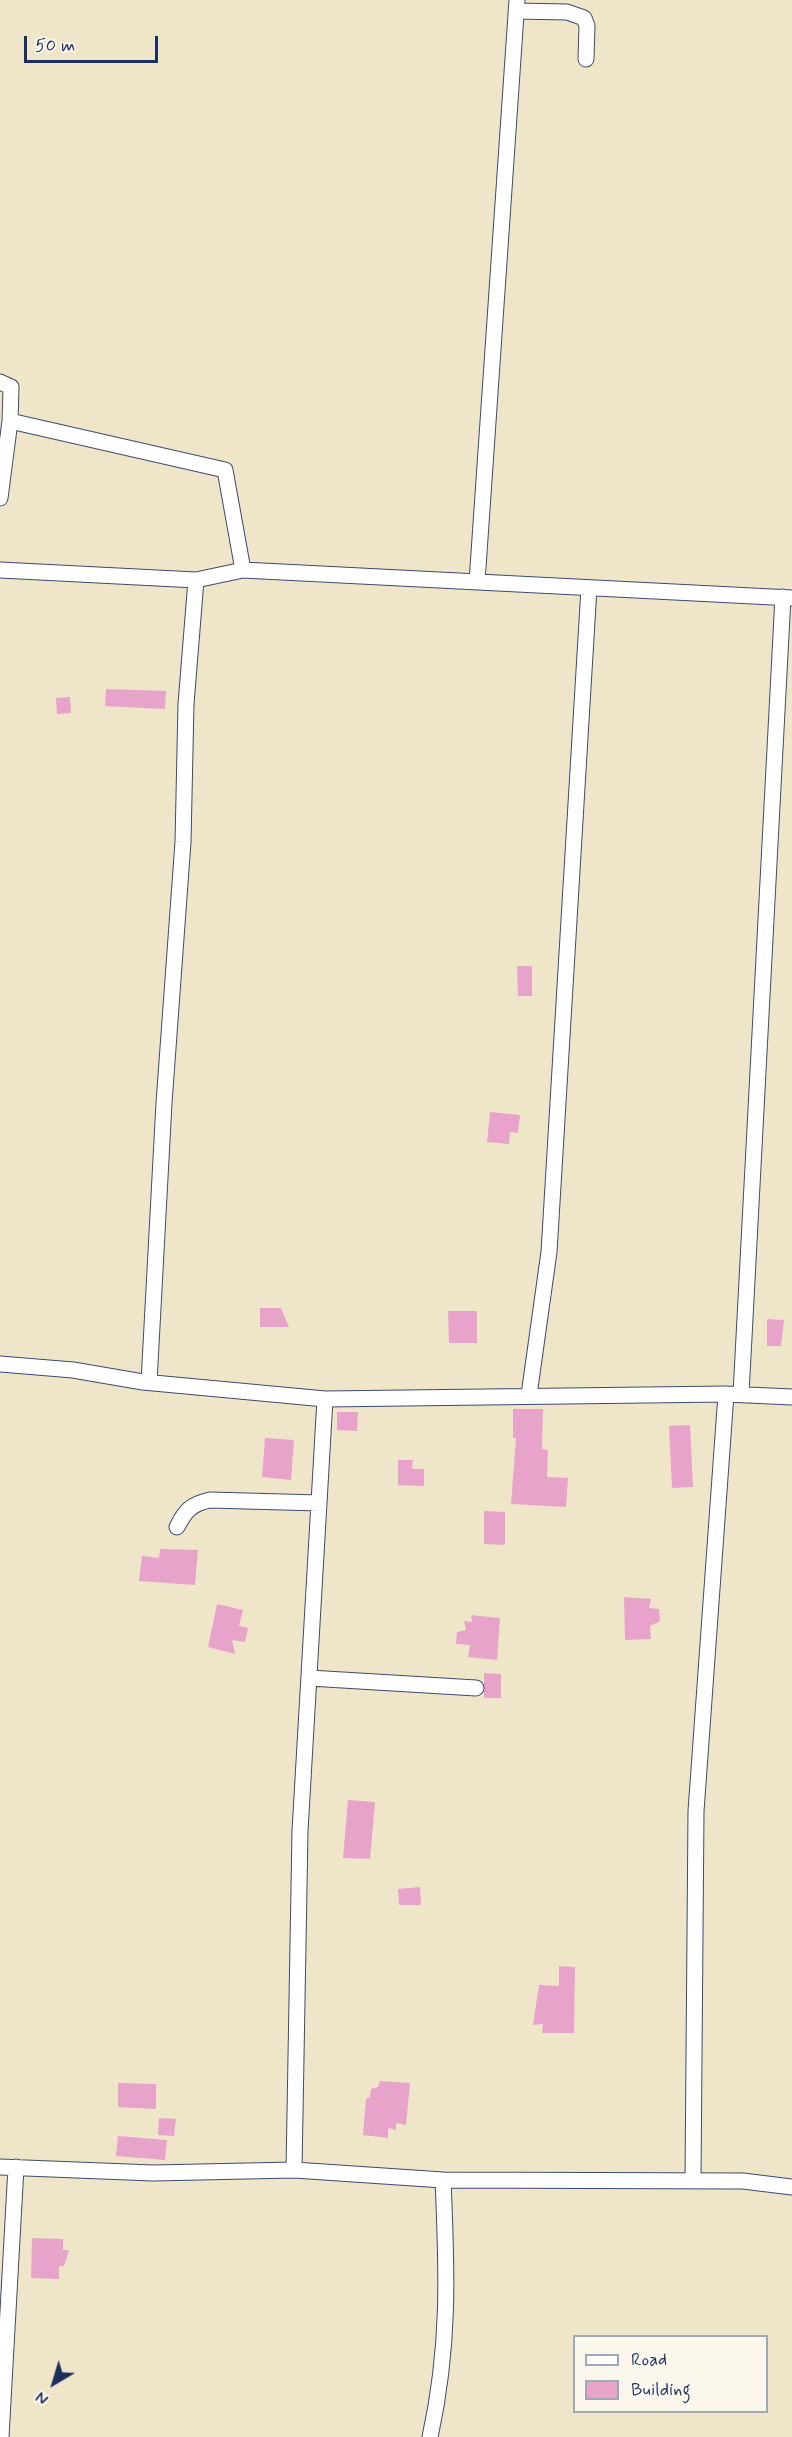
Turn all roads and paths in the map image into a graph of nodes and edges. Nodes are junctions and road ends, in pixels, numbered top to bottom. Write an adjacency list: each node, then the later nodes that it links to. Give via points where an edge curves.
1 (516, 6): 2 (street, via 584,18); 9 (street)
2 (586, 59)
3 (0, 382): 4 (street, via 11,387)
4 (10, 421): 5 (street); 7 (street, via 225,470)
5 (0, 498)
6 (0, 570): 8 (street)
7 (243, 570): 8 (street); 9 (street)
8 (196, 580): 13 (street)
9 (477, 582): 10 (street)
10 (589, 588): 11 (street); 15 (street, via 549,1252)
11 (787, 597): 14 (street)
12 (0, 1364): 13 (street, via 74,1370)
13 (149, 1383): 17 (street)
14 (734, 1394): 15 (street); 16 (street); 26 (street, via 696,1811)
15 (529, 1395): 17 (street)
16 (792, 1397)
17 (326, 1399): 18 (street)
18 (319, 1503): 19 (street, via 210,1500 186,1510); 20 (street)
19 (177, 1527)
20 (309, 1678): 21 (street); 24 (street, via 300,1831)
21 (476, 1688)
22 (0, 2167): 23 (street)
23 (16, 2168): 24 (street, via 153,2173); 28 (street)
24 (294, 2170): 25 (street)
25 (443, 2180): 26 (street); 29 (street, via 448,2302 444,2359)
26 (693, 2180): 27 (street)
27 (792, 2187)
28 (1, 2437)
29 (430, 2437)

